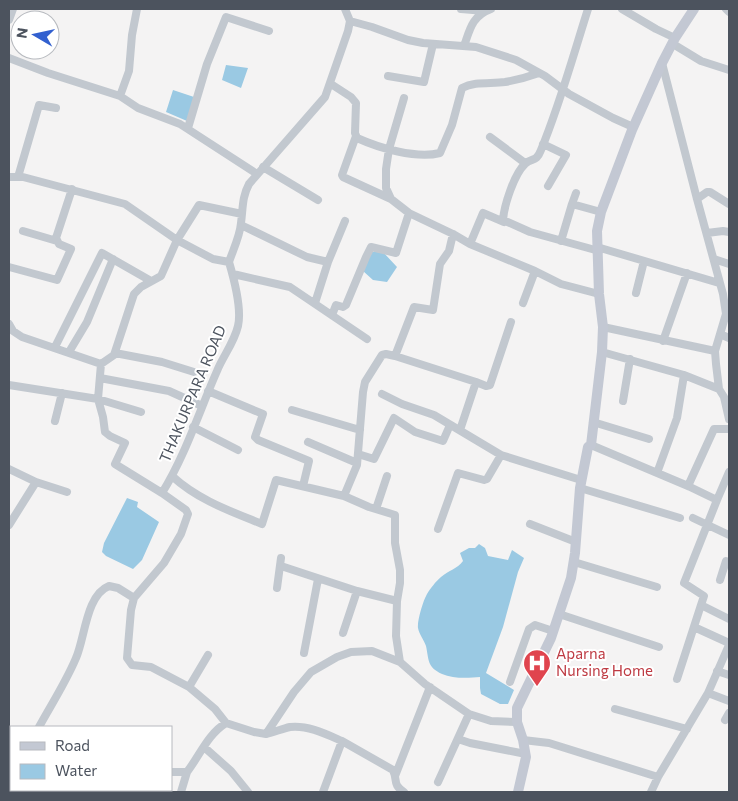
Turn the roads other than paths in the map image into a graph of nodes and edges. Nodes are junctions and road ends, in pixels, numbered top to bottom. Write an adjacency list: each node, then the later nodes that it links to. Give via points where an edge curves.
1 (13, 9): 11 (street)
2 (137, 9): 24 (street, via 129,71)
3 (345, 9): 12 (street)
4 (461, 9): 9 (street)
5 (588, 9): 23 (street)
6 (622, 9): 14 (street)
7 (694, 9): 14 (street)
8 (726, 9): 10 (street)
9 (488, 10): 16 (street, via 473,20)
10 (729, 12)
11 (9, 20)
12 (350, 21): 15 (street, via 408,40); 22 (street)
13 (269, 32): 28 (street, via 226,17 206,64)
14 (674, 41): 18 (street); 19 (street, via 701,61)
15 (434, 44): 16 (street); 21 (street, via 424,82)
16 (464, 46): 20 (street, via 491,51)
17 (9, 58): 24 (street)
18 (662, 62): 27 (street); 43 (street)
19 (729, 70)
20 (539, 73): 23 (street); 32 (street, via 462,88 452,125 440,152 412,153)
21 (388, 76)
22 (331, 84): 29 (street, via 356,102); 34 (street, via 325,96)
23 (562, 89): 27 (street); 31 (street)
24 (120, 96): 28 (street, via 138,108)
25 (404, 98): 32 (street)
26 (56, 108): 37 (street, via 39,105)
27 (633, 127): 46 (street)
28 (188, 128): 35 (street)
29 (356, 136): 32 (street); 41 (street, via 343,177)
30 (490, 137): 33 (street)
31 (543, 144): 33 (street, via 536,159); 38 (street, via 566,155)
32 (388, 149): 41 (street, via 386,188)
33 (525, 163): 50 (street, via 511,187)
34 (263, 167): 35 (street); 42 (street)
35 (257, 174): 48 (street, via 244,193)
36 (9, 177): 37 (street)
37 (18, 177): 39 (street)
38 (548, 186)
39 (72, 189): 56 (street, via 124,204); 57 (street)
40 (576, 193): 44 (street)
41 (390, 198): 47 (street)
42 (318, 200)
43 (697, 200): 45 (street, via 710,192); 54 (street)
44 (572, 204): 46 (street); 58 (street)
45 (729, 204)
46 (601, 212): 60 (street)
47 (409, 213): 55 (street); 77 (street, via 396,253 371,247 346,305 336,305)
48 (242, 214): 51 (street); 56 (street, via 199,205)
49 (345, 221): 65 (street)
50 (504, 222): 58 (street); 59 (street, via 483,213)
51 (241, 224): 64 (street); 65 (street, via 307,256)
52 (23, 230): 57 (street)
53 (729, 232): 54 (street)
54 (707, 233): 62 (street)
55 (453, 234): 59 (street); 91 (street, via 449,251 440,264 433,310 414,306)
56 (177, 240): 64 (street, via 213,259); 71 (street, via 161,276)
57 (57, 241): 67 (street, via 71,249 57,280)
58 (561, 241): 60 (street)
59 (470, 244): 68 (street)
60 (598, 249): 63 (street); 74 (street)
61 (113, 259): 71 (street); 86 (street, via 102,253); 88 (street, via 87,322)
62 (714, 259): 66 (street); 72 (street)
63 (644, 261): 69 (street); 73 (street)
64 (229, 262): 70 (street, THAKURPARA ROAD)
65 (328, 262): 75 (street)
66 (729, 264)
67 (9, 267)
68 (535, 271): 74 (street, via 561,284); 76 (street)
69 (687, 273): 72 (street); 85 (street)
70 (233, 274): 75 (street, via 290,287); 100 (street, THAKURPARA ROAD, via 238,325)
71 (151, 281): 90 (street, via 134,294)
72 (719, 283): 81 (street, via 726,314)
73 (636, 293)
74 (599, 294): 79 (street)
75 (315, 303): 77 (street)
76 (523, 303)
77 (332, 315): 83 (street)
78 (511, 322): 97 (street, via 490,385)
79 (603, 327): 85 (street); 89 (street)
80 (11, 328): 84 (street); 86 (street, via 22,337)
81 (720, 334): 82 (street); 87 (street)
82 (729, 338)
83 (367, 339)
84 (9, 340)
85 (663, 341): 87 (street)
86 (56, 347): 88 (street)
87 (715, 351): 99 (street)
88 (69, 352): 93 (street)
89 (602, 352): 92 (street); 110 (street)
90 (114, 353): 93 (street); 94 (street)
91 (395, 356): 97 (street); 114 (street, via 382,355 365,382)
92 (630, 359): 95 (street); 104 (street)
93 (101, 364): 96 (street)
94 (194, 372)
95 (684, 375): 99 (street); 125 (street, via 677,418)
96 (100, 378): 103 (street); 105 (street, via 170,391)
97 (476, 382): 115 (street)
98 (9, 385): 101 (street)
99 (719, 389): 108 (street)
100 (208, 391): 105 (street, THAKURPARA ROAD); 130 (street, via 263,414 255,437 308,461)
101 (62, 393): 103 (street); 109 (street)
102 (382, 394): 111 (street)
103 (98, 399): 107 (street); 133 (street, via 105,432 125,442 115,464)
104 (623, 401)
105 (202, 406): 112 (street, THAKURPARA ROAD)
106 (292, 410): 114 (street)
107 (141, 412)
108 (729, 419)
109 (55, 421)
110 (593, 422): 116 (street); 118 (street)
111 (450, 425): 115 (street); 120 (street, via 443,441 415,432 394,418 374,459)
112 (193, 427): 119 (street); 126 (street, THAKURPARA ROAD)
113 (729, 429): 131 (street, via 714,429)
114 (360, 430): 120 (street)
115 (460, 430): 121 (street)
116 (649, 439)
117 (308, 442): 122 (street)
118 (590, 445): 125 (street); 129 (street)
119 (238, 450)
120 (358, 454): 122 (street)
121 (501, 455): 129 (street); 142 (street, via 487,479 458,473)
122 (357, 463): 134 (street)
123 (9, 469): 128 (street)
124 (729, 472): 135 (street)
125 (657, 473): 131 (street)
126 (172, 476): 130 (street, via 207,501 262,524 276,480); 133 (street, THAKURPARA ROAD)
127 (387, 476): 136 (street)
128 (36, 482): 132 (street); 140 (street)
129 (580, 484): 137 (street); 144 (street)
130 (303, 486): 134 (street)
131 (688, 486): 135 (street)
132 (67, 492)
133 (162, 494): 153 (street, via 186,510 186,522 164,563)
134 (344, 496): 136 (street)
135 (718, 500): 141 (street)
136 (376, 509): 154 (street, via 395,515 395,543 400,570)
137 (680, 518)
138 (693, 518): 141 (street)
139 (530, 524): 144 (street)
140 (9, 525)
141 (708, 526): 143 (street); 155 (street, via 684,583 704,596)
142 (438, 529)
143 (729, 535)
144 (576, 542): 146 (street)
145 (729, 552): 147 (street)
146 (574, 562): 150 (street); 156 (street)
147 (728, 562): 149 (street)
148 (318, 579): 151 (street, via 281,562); 152 (street); 163 (street)
149 (720, 580)
150 (657, 587)
151 (277, 588)
152 (357, 591): 154 (street); 160 (street)
153 (134, 598): 170 (street, via 127,658 132,665 151,667); 178 (street, via 109,586 98,593 87,617 77,658)
154 (397, 601): 165 (street, via 396,636)
155 (701, 605): 157 (street); 158 (street)
156 (559, 614): 159 (street); 162 (street)
157 (729, 619)
158 (694, 627): 161 (street); 168 (street)
159 (553, 631): 169 (street, via 535,625 529,629); 177 (street, via 517,708)
160 (343, 633)
161 (729, 644): 166 (street)
162 (658, 647)
163 (304, 653)
164 (208, 655): 170 (street)
165 (400, 662): 171 (street); 180 (street, via 372,651 351,652 323,664 301,683)
166 (717, 671): 167 (street); 172 (street)
167 (729, 675)
168 (677, 678)
169 (510, 682)
170 (189, 687): 176 (street)
171 (430, 687): 175 (street); 188 (street)
172 (708, 693): 173 (street); 179 (street)
173 (729, 701)
174 (615, 709): 179 (street)
175 (469, 714): 177 (street, via 491,721); 181 (street)
176 (226, 722): 180 (street); 184 (street, via 217,728)
177 (517, 722): 182 (street)
178 (40, 726)
179 (687, 729): 189 (street)
180 (266, 734): 183 (street, via 300,727)
181 (458, 739): 185 (street); 190 (street)
182 (523, 740): 185 (street); 189 (street, via 549,742)
183 (342, 741): 188 (street, via 393,770); 193 (street)
184 (204, 747): 187 (street); 192 (street, via 231,771)
185 (526, 754): 195 (street)
186 (172, 772): 187 (street)
187 (188, 772): 191 (street)
188 (395, 776): 194 (street, via 398,788)
189 (658, 777): 196 (street)
190 (438, 782)
191 (181, 792)
192 (248, 792)
193 (323, 792)
194 (404, 792)
195 (518, 792)
196 (651, 792)

